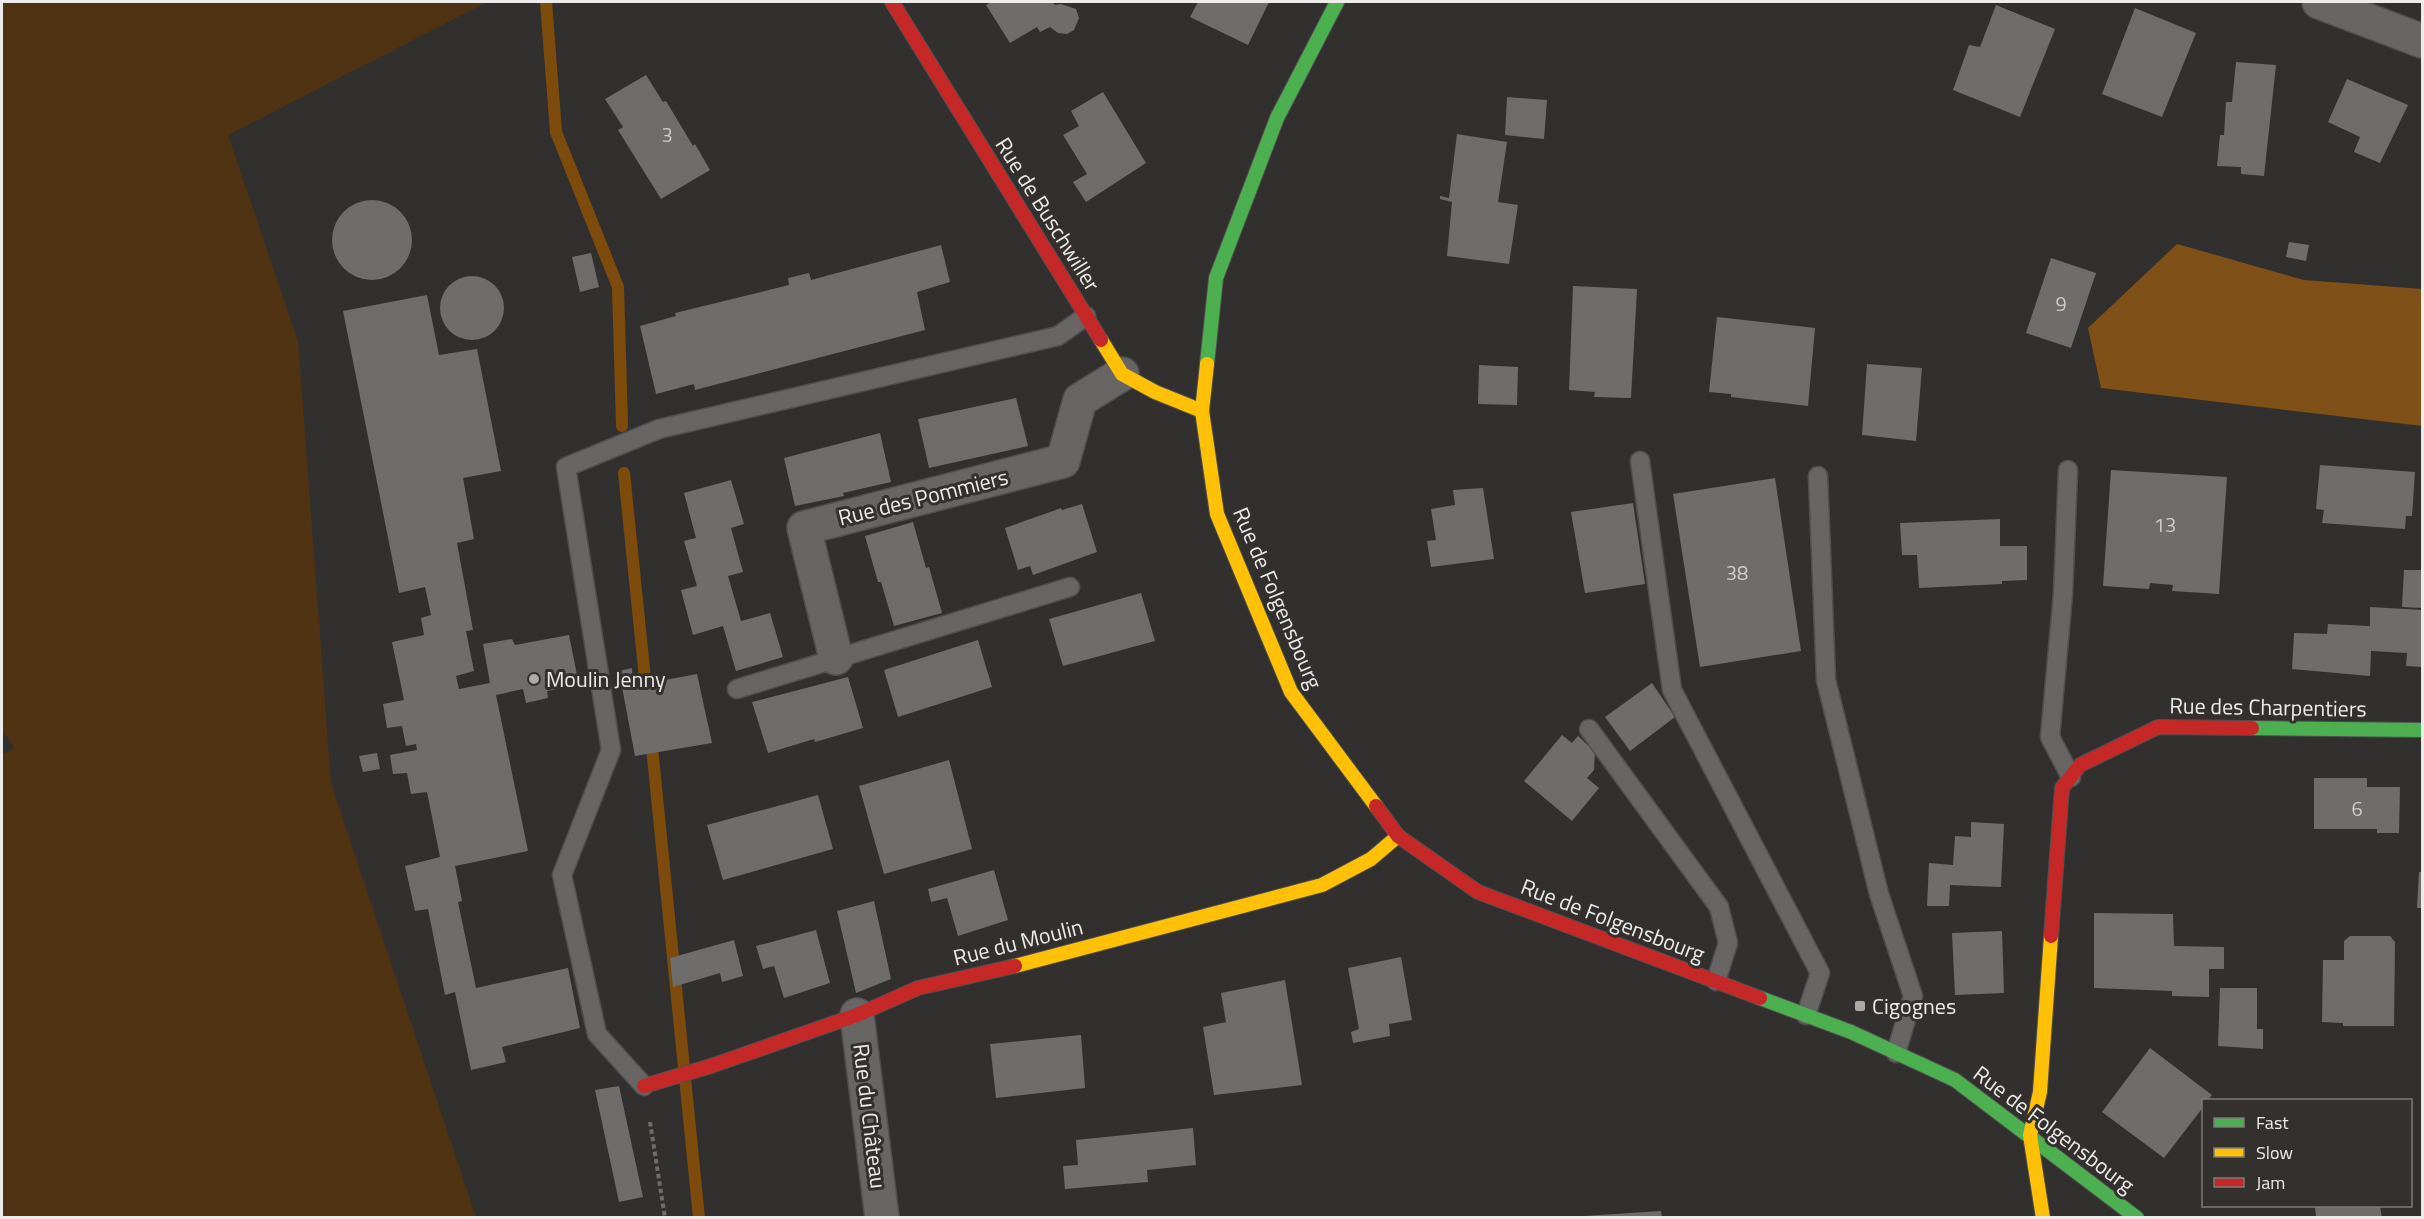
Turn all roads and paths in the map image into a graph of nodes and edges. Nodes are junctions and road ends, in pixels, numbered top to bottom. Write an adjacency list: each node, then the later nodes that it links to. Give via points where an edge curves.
1 (892, 2): 5 (street, Rue de Buschwiller)
2 (1337, 2): 7 (street, Rue de Folgensbourg, via 1277,118 1216,278)
3 (2319, 2): 4 (street)
4 (2422, 41)
5 (1086, 316): 6 (street, Rue de Buschwiller); 22 (lane, via 1058,336 659,429 566,467 611,750 562,875 597,1034)
6 (1122, 374): 7 (street, Rue de Buschwiller); 12 (street, Rue des Pommiers, via 1080,400 1063,461 804,528)
7 (1202, 411): 17 (street, Rue de Folgensbourg, via 1217,514 1291,692)
8 (1640, 462): 20 (lane, via 1672,690 1820,973)
9 (2068, 470): 16 (lane, via 2063,594 2050,737)
10 (1818, 476): 21 (lane, via 1826,680 1879,894 1913,996)
11 (1070, 587): 12 (lane)
12 (836, 658): 13 (lane)
13 (736, 689)
14 (1589, 729): 18 (lane, via 1719,907 1728,944)
15 (2422, 730): 16 (street, Rue des Charpentiers, via 2158,727 2080,765)
16 (2067, 782): 23 (street, via 2040,1092)
17 (1398, 836): 18 (street, Rue de Folgensbourg, via 1478,892); 19 (street, Rue du Moulin, via 1371,860 1322,885 918,988)
18 (1716, 981): 20 (street, Rue de Folgensbourg)
19 (857, 1014): 22 (street, Rue du Moulin); 25 (street, Rue du Château)
20 (1806, 1015): 21 (street, Rue de Folgensbourg)
21 (1896, 1053): 23 (street, Rue de Folgensbourg, via 1955,1080)
22 (650, 1084): 24 (path)
23 (2030, 1135): 26 (street); 27 (street, Rue de Folgensbourg)
24 (665, 1218)
25 (882, 1218)
26 (2043, 1218)
27 (2137, 1218)

